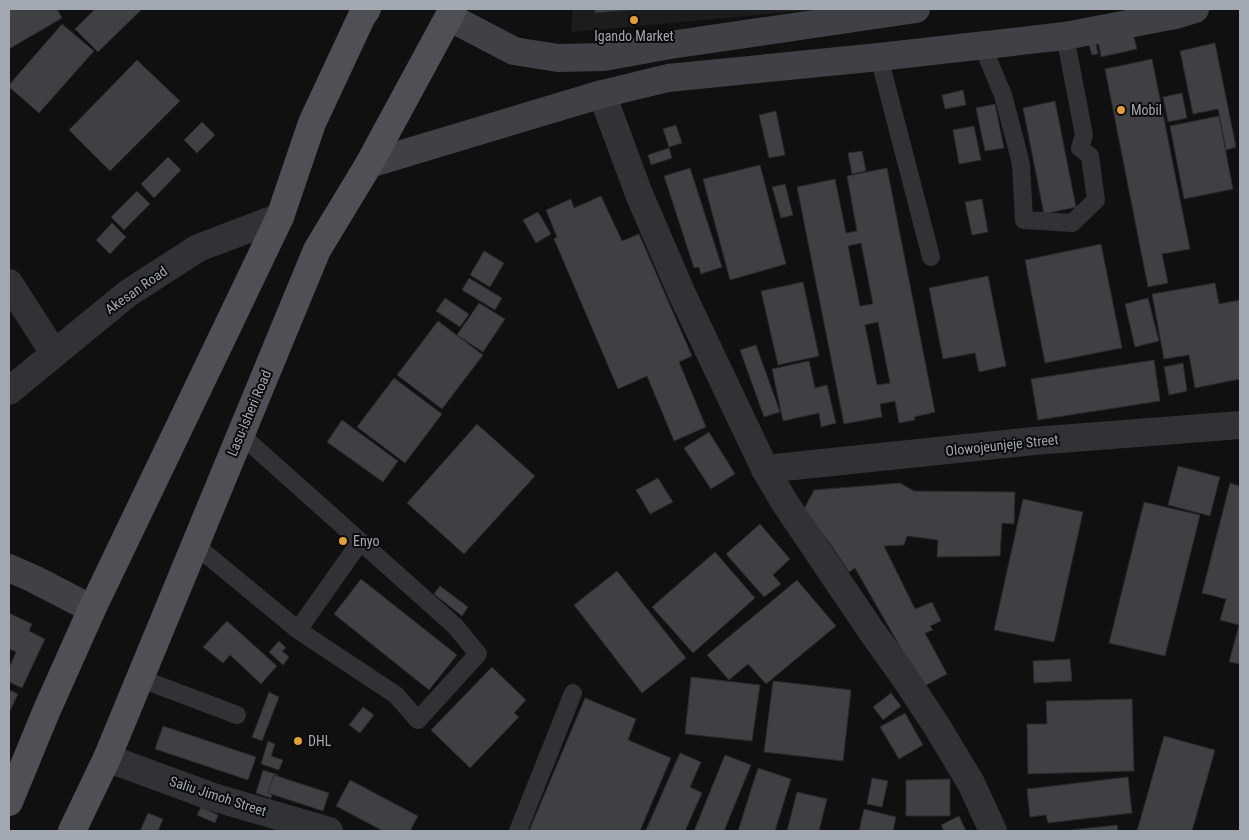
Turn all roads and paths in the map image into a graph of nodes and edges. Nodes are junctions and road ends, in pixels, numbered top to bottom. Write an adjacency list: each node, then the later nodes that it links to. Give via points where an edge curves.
1 (916, 9): 4 (main road, via 604,57 558,58 514,51)
2 (1196, 9): 5 (main road)
3 (361, 11): 10 (main road, via 312,123)
4 (451, 13): 9 (main road, Lasu-Isheri Road)
5 (1065, 36): 6 (main road); 6 (lane, via 1084,135 1080,148 1090,156 1096,200 1072,223 1024,220 1018,152 1003,95)
6 (982, 45): 7 (main road)
7 (879, 57): 8 (main road, via 668,78); 11 (lane)
8 (602, 94): 9 (main road); 17 (street, via 682,294)
9 (369, 164): 16 (main road, Lasu-Isheri Road, via 317,250)
10 (280, 217): 13 (street, Akesan Road, via 198,248 127,294); 21 (main road)
11 (931, 257)
12 (9, 283): 13 (street)
13 (54, 353): 14 (street, Akesan Road)
14 (9, 391)
15 (1240, 425): 17 (street, Olowojeunjeje Street, via 1034,440)
16 (240, 434): 18 (lane); 19 (main road, Lasu-Isheri Road)
17 (764, 469): 31 (street, via 936,725 971,783)
18 (360, 542): 22 (lane); 22 (lane, via 455,626 478,654 418,720 396,695)
19 (195, 545): 22 (lane); 23 (main road, Lasu-Isheri Road)
20 (9, 568): 21 (main road)
21 (92, 609): 27 (main road)
22 (298, 630)
23 (140, 678): 25 (lane); 26 (main road, Lasu-Isheri Road)
24 (573, 693): 30 (lane)
25 (237, 714)
26 (107, 758): 28 (main road, Lasu-Isheri Road); 29 (street, Saliu Jimoh Street, via 213,797)
27 (9, 802)
28 (72, 831)
29 (329, 831)
30 (518, 831)
31 (992, 831)

